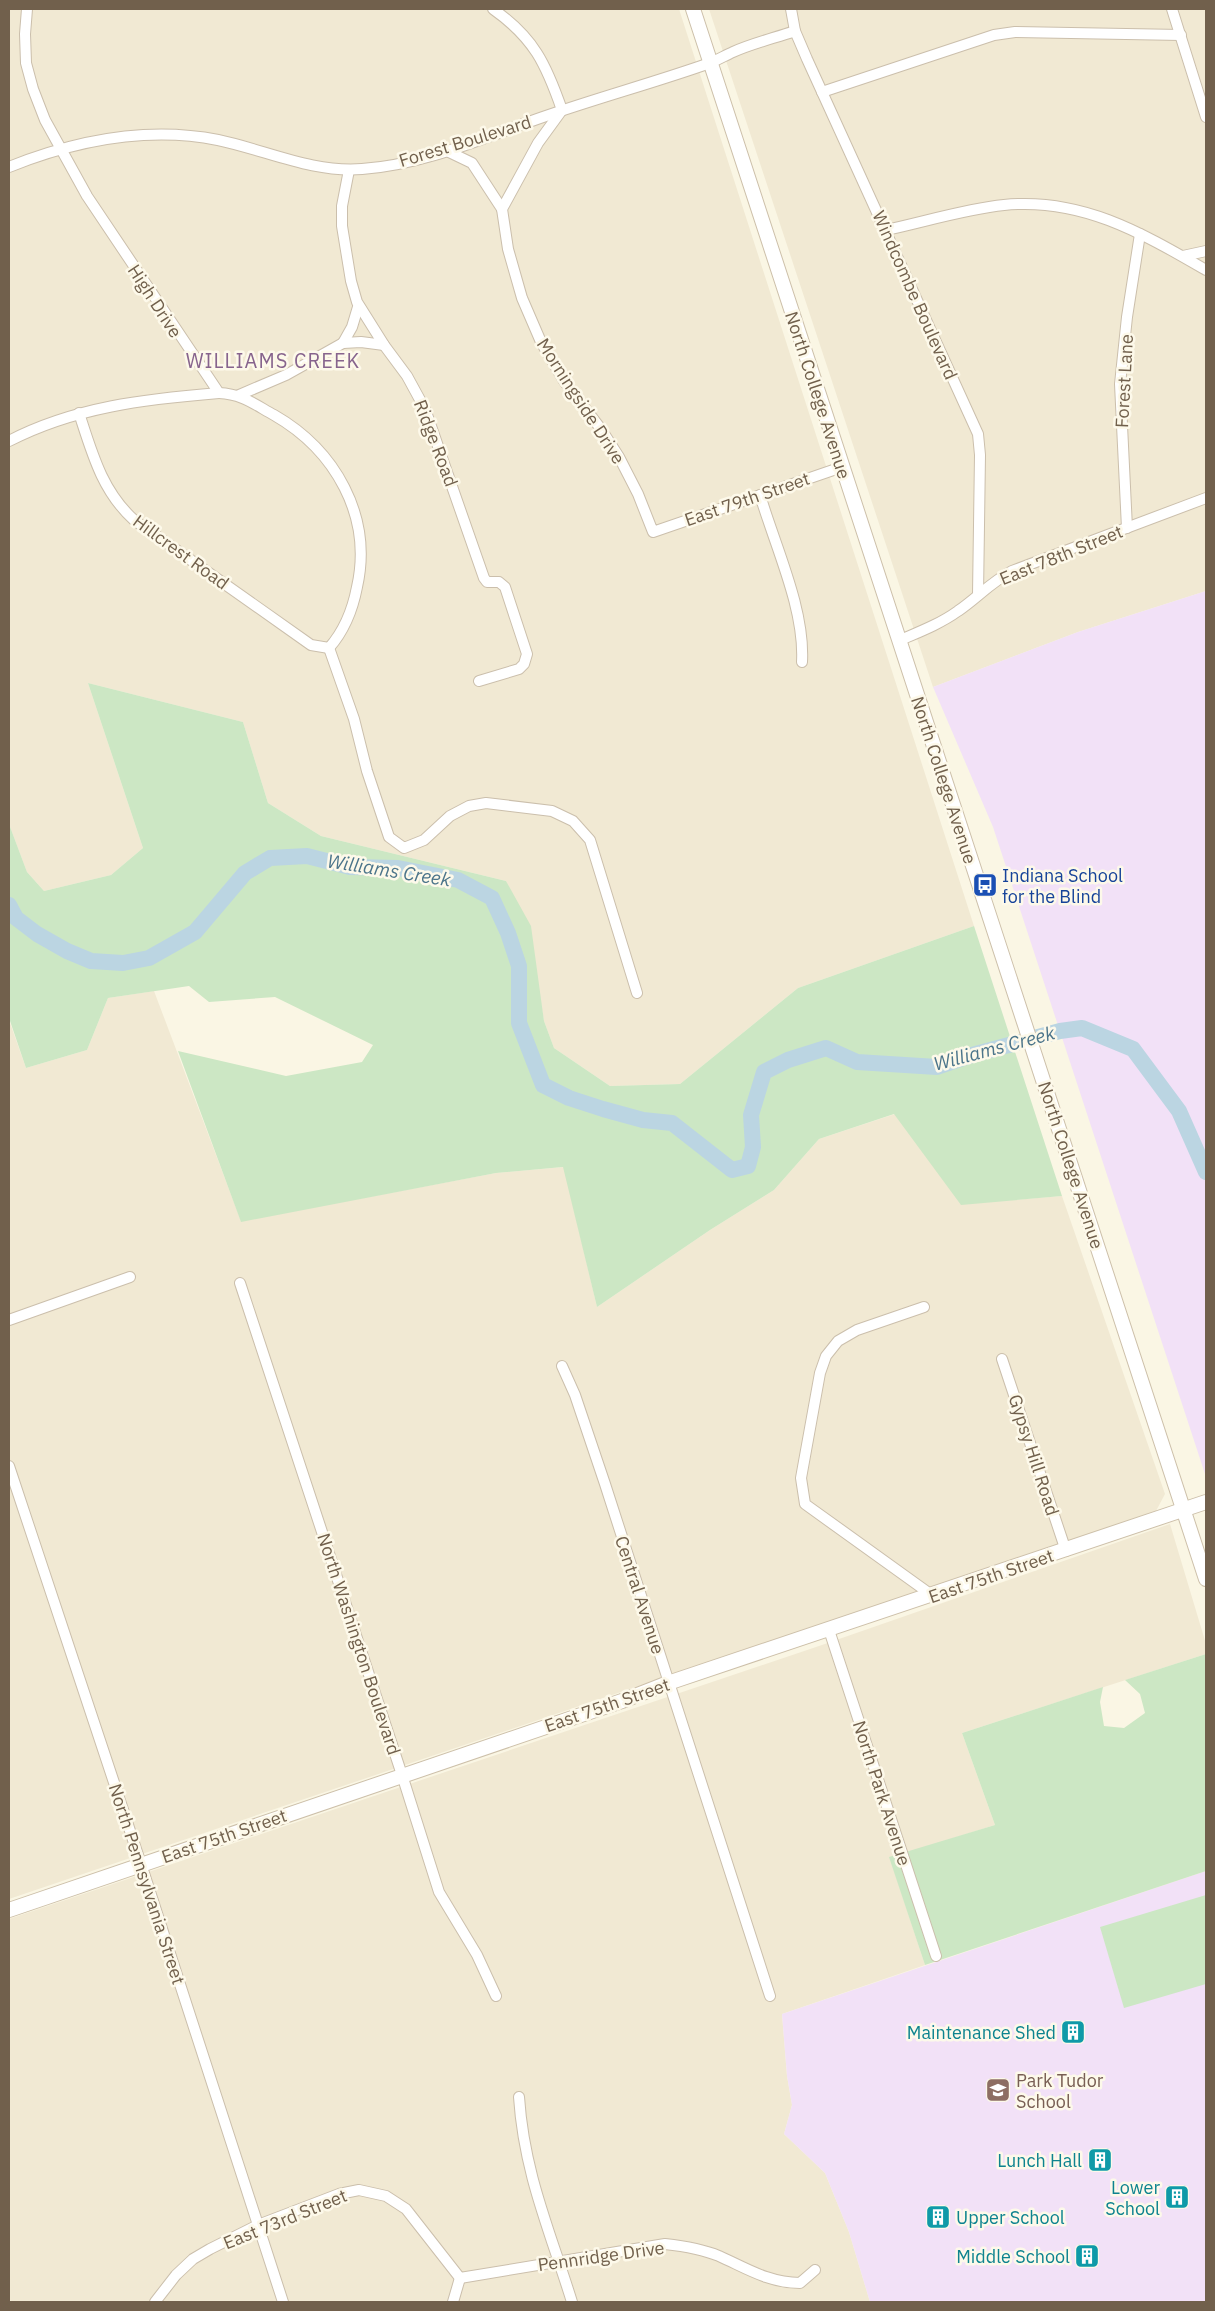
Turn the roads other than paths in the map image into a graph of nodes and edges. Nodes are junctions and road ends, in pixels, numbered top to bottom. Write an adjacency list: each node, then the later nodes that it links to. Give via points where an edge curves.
1 (26, 9): 12 (street, High Drive, via 25,53 29,78 45,120)
2 (493, 9): 10 (street, via 513,24 539,54)
3 (692, 9): 8 (main road, North College Avenue)
4 (792, 9): 6 (street, Windcombe Boulevard)
5 (1172, 9): 7 (street)
6 (795, 30): 8 (street, Forest Boulevard); 9 (street, Windcombe Boulevard)
7 (1180, 36): 9 (street, via 1016,32 994,35); 11 (street)
8 (710, 63): 10 (street, Forest Boulevard); 29 (main road, North College Avenue)
9 (822, 92): 17 (street, Windcombe Boulevard)
10 (562, 110): 13 (street, Forest Boulevard); 16 (street, via 538,142)
11 (1206, 117)
12 (61, 148): 14 (street, Forest Boulevard); 15 (street, Forest Boulevard, via 123,137 184,136 216,140 313,166); 25 (street, High Drive, via 92,203)
13 (446, 151): 15 (street, Forest Boulevard, via 409,161); 16 (street, Morningside Drive, via 472,163)
14 (9, 167)
15 (349, 170): 22 (street, Ridge Road, via 342,226)
16 (502, 209): 33 (street, Morningside Drive, via 509,256 531,322 560,376 619,457)
17 (886, 230): 18 (street, via 997,206 1034,203 1098,215); 34 (street, Windcombe Boulevard, via 978,437)
18 (1140, 234): 20 (street); 32 (street, Forest Lane, via 1120,384)
19 (1206, 250): 20 (street)
20 (1183, 256): 21 (street)
21 (1206, 270)
22 (358, 307): 23 (street); 24 (street, Ridge Road)
23 (343, 343): 24 (street); 26 (street, via 279,378)
24 (384, 345): 38 (street, Ridge Road, via 407,376 425,409 484,578 505,587 527,654 519,669)
25 (219, 394): 26 (street); 27 (street, via 139,400)
26 (239, 395): 36 (street, via 290,425 313,443 339,476 352,506 360,544 358,584 348,615)
27 (79, 413): 28 (street); 36 (street, Hillcrest Road, via 102,478 123,510 311,645)
28 (9, 441)
29 (842, 467): 30 (street, East 79th Street); 35 (main road, North College Avenue)
30 (760, 494): 33 (street, East 79th Street); 37 (street, via 798,613)
31 (1206, 498): 32 (street, East 78th Street)
32 (1127, 528): 34 (street, East 78th Street, via 1012,572)
33 (653, 532)
34 (978, 595): 35 (street, East 78th Street, via 944,620)
35 (898, 641): 48 (main road, North College Avenue)
36 (329, 648): 39 (street, via 389,837 404,848 424,840 450,816 486,802 552,811 573,821 590,840)
37 (802, 662)
38 (479, 681)
39 (637, 993)
40 (130, 1277): 43 (street)
41 (240, 1283): 54 (street, North Washington Boulevard)
42 (924, 1307): 51 (street, via 857,1330 838,1342 828,1354 820,1373 801,1478 805,1504)
43 (9, 1320)
44 (1002, 1359): 49 (street, Gypsy Hill Road)
45 (562, 1366): 53 (street, Central Avenue, via 605,1484)
46 (9, 1466): 55 (street, North Pennsylvania Street)
47 (1206, 1502): 48 (main road, East 75th Street)
48 (1184, 1510): 49 (main road, East 75th Street); 50 (main road, North College Avenue)
49 (1066, 1551): 51 (main road, East 75th Street)
50 (1206, 1580)
51 (933, 1596): 52 (main road, East 75th Street)
52 (829, 1630): 53 (main road, East 75th Street); 57 (street, North Park Avenue)
53 (668, 1683): 54 (main road, East 75th Street); 59 (street, Central Avenue)
54 (402, 1775): 55 (main road, East 75th Street); 58 (street, North Washington Boulevard, via 439,1892 477,1955)
55 (141, 1864): 56 (main road, East 75th Street); 61 (street, North Pennsylvania Street)
56 (9, 1910)
57 (936, 1956)
58 (496, 1996)
59 (770, 1996)
60 (519, 2097): 62 (street, via 529,2171)
61 (258, 2226): 64 (street, East 73rd Street, via 344,2192 375,2192 390,2198 410,2213); 65 (street, East 73rd Street, via 193,2259); 66 (street, North Pennsylvania Street)
62 (559, 2261): 63 (street, Pennridge Drive, via 665,2244 718,2256 781,2283 800,2283); 64 (street, Pennridge Drive); 68 (street)
63 (816, 2270)
64 (460, 2278): 67 (street)
65 (156, 2302)
66 (283, 2302)
67 (453, 2302)
68 (572, 2302)

